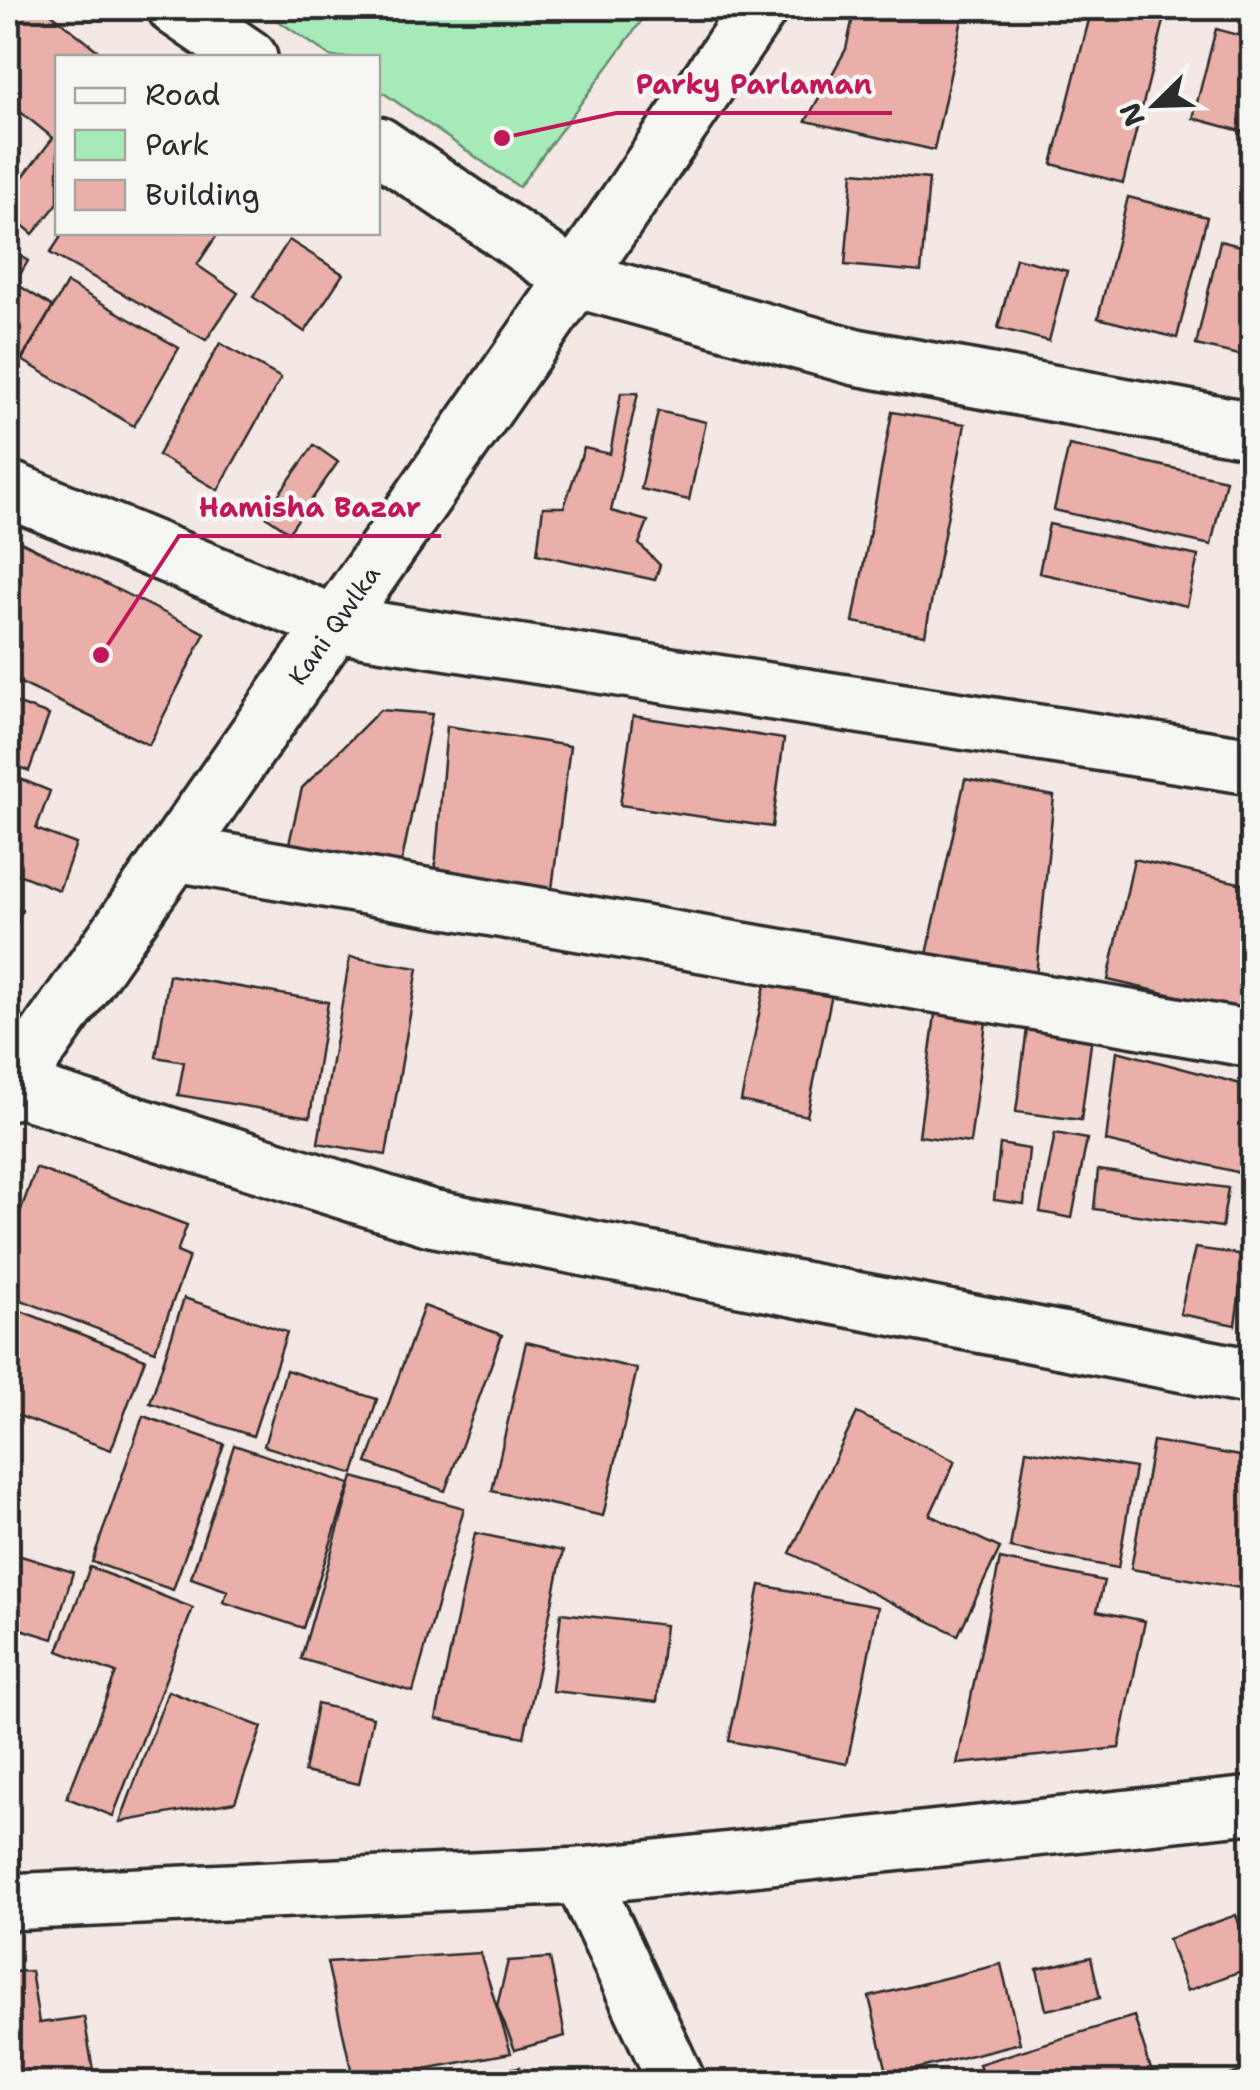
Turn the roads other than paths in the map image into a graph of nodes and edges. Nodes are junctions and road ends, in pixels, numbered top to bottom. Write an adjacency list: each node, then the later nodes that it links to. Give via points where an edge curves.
1 (176, 8): 3 (street)
2 (758, 8): 5 (street, Kani Qwlka)
3 (245, 55)
4 (380, 146): 5 (street)
5 (576, 279): 6 (street, via 856,358); 8 (street, Kani Qwlka)
6 (1252, 430)
7 (8, 489): 8 (street)
8 (335, 624): 9 (street); 10 (street, Kani Qwlka)
9 (1252, 766)
10 (175, 853): 11 (street); 12 (street, Kani Qwlka)
11 (1252, 1039)
12 (9, 1089): 13 (street, via 431,1218)
13 (1252, 1377)
14 (1252, 1805): 15 (street)
15 (582, 1876): 16 (street); 17 (street)
16 (8, 1902)
17 (677, 2082)

